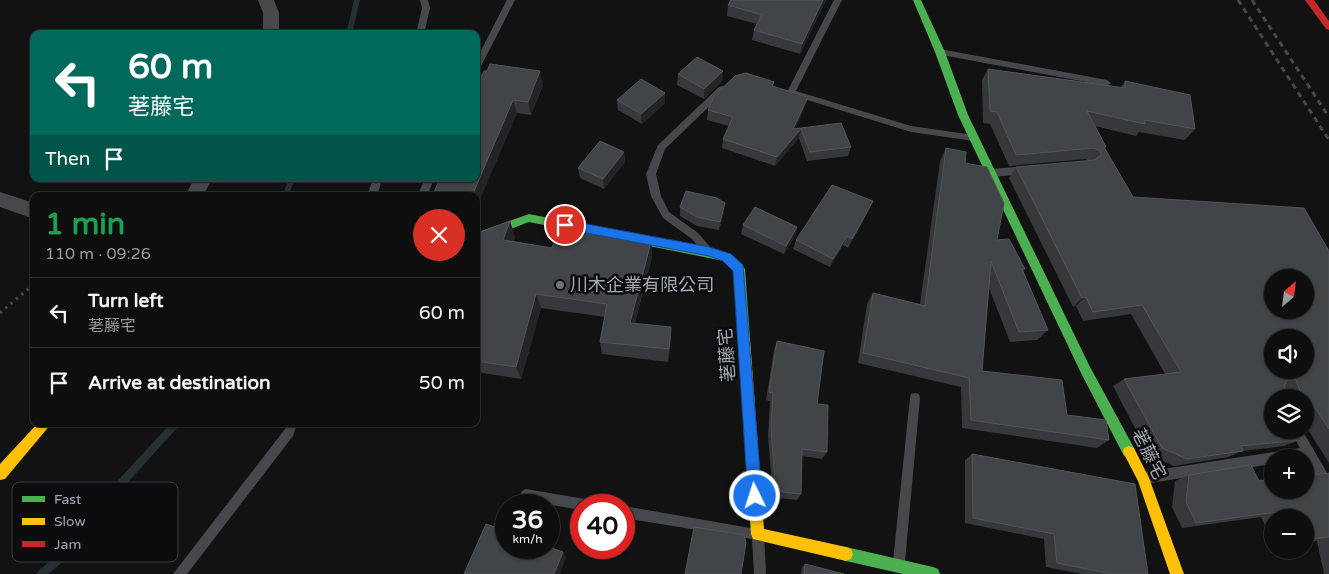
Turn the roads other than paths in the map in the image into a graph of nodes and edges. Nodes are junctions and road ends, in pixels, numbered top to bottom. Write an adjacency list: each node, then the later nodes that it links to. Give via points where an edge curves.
1 (266, 0): 8 (street, via 271,13)
2 (424, 0): 9 (lane, via 426,8)
3 (511, 0): 11 (lane)
4 (838, 0): 14 (lane, via 787,91 911,129)
5 (918, 0): 10 (street, 荖藤宅)
6 (1309, 0): 7 (street)
7 (1329, 27)
8 (271, 30)
9 (421, 30)
10 (940, 52): 13 (lane); 14 (street, 荖藤宅, via 962,115)
11 (480, 60)
12 (730, 83): 20 (lane, via 661,147 650,174 656,196 666,214 695,236)
13 (1107, 83)
14 (975, 138): 16 (street, 荖藤宅)
15 (1039, 169): 16 (lane)
16 (992, 173): 27 (street, 荖藤宅, via 1085,369)
17 (0, 199): 18 (street)
18 (30, 210)
19 (480, 236): 20 (street, 荖藤宅, via 529,218)
20 (709, 252): 30 (street, 荖藤宅, via 727,258 739,269)
21 (915, 398): 31 (lane)
22 (42, 427): 26 (street)
23 (291, 427): 32 (lane)
24 (1264, 459): 27 (lane)
25 (1314, 461): 28 (lane)
26 (0, 474)
27 (1143, 478): 35 (street, 荖藤宅)
28 (1329, 487)
29 (635, 514): 30 (lane)
30 (758, 534): 31 (street); 33 (lane)
31 (898, 567): 34 (street)
32 (179, 574)
33 (760, 574)
34 (933, 574)
35 (1177, 574)

